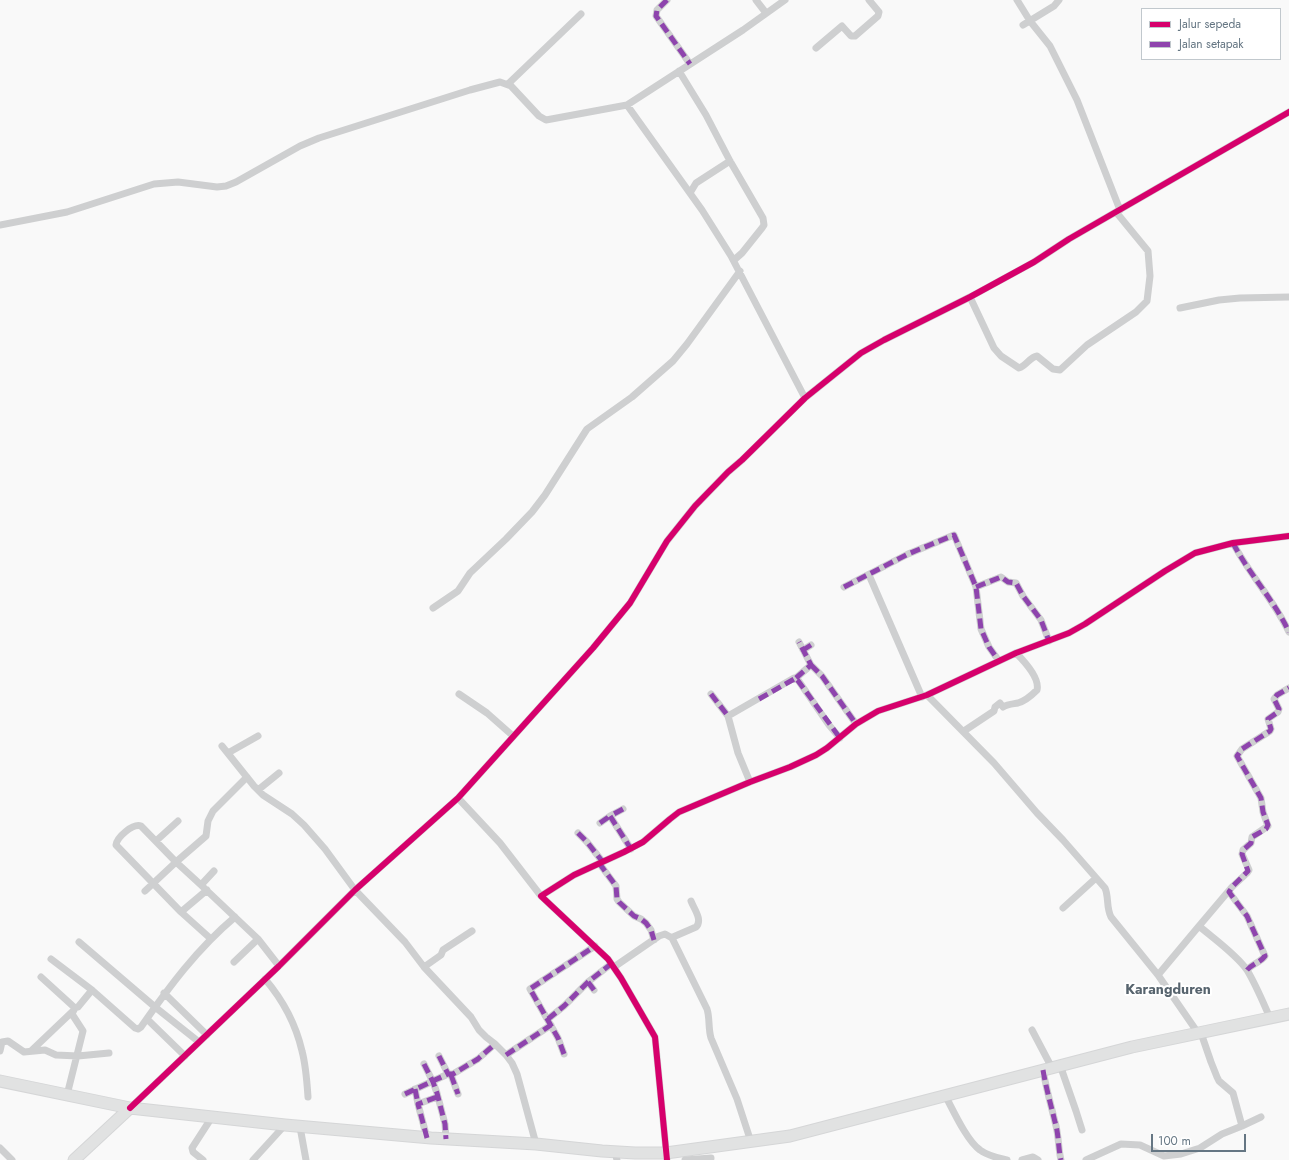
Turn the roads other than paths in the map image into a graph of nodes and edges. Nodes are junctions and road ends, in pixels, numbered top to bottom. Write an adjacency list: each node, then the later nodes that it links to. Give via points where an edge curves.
1 (667, 0): 12 (street, via 657,10 656,16)
2 (756, 0): 7 (street)
3 (785, 0): 7 (street)
4 (869, 0): 11 (street, via 879,12 878,16 855,36 851,36 843,26)
5 (1017, 0): 9 (street)
6 (1059, 0): 9 (street)
7 (766, 13): 12 (street)
8 (581, 14): 14 (street)
9 (1030, 21): 10 (street); 19 (street, via 1050,46 1077,100)
10 (1023, 25)
11 (816, 48)
12 (690, 64): 13 (street)
13 (679, 71): 15 (street); 17 (street)
14 (508, 84): 15 (street, via 546,120); 20 (street, via 497,83 470,90 319,138 226,186 178,182 154,184 67,212)
15 (627, 105): 18 (street)
16 (1289, 112): 19 (street)
17 (730, 161): 18 (street, via 696,183); 21 (street, via 764,221 754,240)
18 (690, 193): 21 (street)
19 (1118, 211): 23 (street); 23 (street, via 1148,251 1150,276 1147,301 1136,312 1087,345 1060,370 1053,369 1037,356 1019,368 1001,356 994,348)
20 (0, 225)
21 (734, 260): 22 (street)
22 (740, 271): 26 (street); 32 (street, via 673,361 632,397 588,429 532,512 470,573 458,591)
23 (970, 297): 26 (street, via 861,353)
24 (1289, 297): 25 (street, via 1219,300)
25 (1180, 308)
26 (805, 398): 50 (street, via 695,506 668,539 630,603)
27 (1289, 536): 28 (street)
28 (1233, 543): 33 (street); 34 (street, via 1194,554 1085,624)
29 (869, 575): 30 (street); 31 (street, via 908,554 954,535); 45 (street)
30 (844, 587)
31 (976, 587): 34 (street, via 1001,577 1008,582 1016,583 1041,620); 39 (street, via 981,629)
32 (433, 608)
33 (1289, 632)
34 (1049, 640): 38 (street)
35 (800, 642): 37 (street)
36 (811, 645): 37 (street)
37 (804, 650): 40 (street)
38 (1016, 653): 39 (street); 48 (street, via 1032,672 1037,682 1037,690 1021,702 1002,707 1000,704)
39 (999, 661): 45 (street)
40 (811, 665): 41 (street); 47 (street, via 822,676)
41 (796, 678): 46 (street); 51 (street)
42 (1289, 688): 74 (street, via 1274,699 1279,709 1268,719 1271,729 1242,749 1237,756 1261,798 1268,826 1252,837 1251,843 1243,850 1248,871)
43 (459, 694): 50 (street, via 487,713)
44 (711, 694): 46 (street)
45 (924, 696): 47 (street, via 878,711); 48 (street)
46 (728, 716): 56 (street, via 738,753)
47 (856, 724): 51 (street)
48 (964, 731): 69 (street)
49 (258, 736): 53 (street)
50 (513, 736): 58 (street)
51 (840, 738): 56 (street, via 816,755)
52 (222, 746): 53 (street)
53 (228, 754): 55 (street)
54 (279, 773): 57 (street)
55 (247, 777): 57 (street); 66 (street, via 213,811 208,821 206,836)
56 (750, 782): 65 (street, via 679,812)
57 (258, 790): 72 (street, via 304,825)
58 (458, 798): 72 (street); 75 (street, via 500,842)
59 (623, 809): 60 (street)
60 (610, 816): 62 (street); 65 (street)
61 (178, 821): 64 (street)
62 (600, 823)
63 (578, 834): 67 (street)
64 (156, 841): 66 (street); 70 (street, via 137,825 116,843)
65 (631, 849): 67 (street)
66 (176, 862): 70 (street); 71 (street)
67 (601, 862): 75 (street, via 574,875); 85 (street, via 616,886 619,902 646,923)
68 (214, 871): 71 (street)
69 (1096, 878): 77 (street); 94 (street, via 1107,890 1111,917)
70 (153, 884): 73 (street); 78 (street)
71 (204, 887): 78 (street); 79 (street)
72 (355, 890): 91 (street); 92 (street, via 405,942)
73 (145, 891)
74 (1229, 892): 80 (street); 93 (street, via 1246,916 1265,956)
75 (541, 896): 87 (street)
76 (691, 901): 83 (street, via 699,925)
77 (1063, 908)
78 (181, 912): 82 (street)
79 (235, 917): 82 (street); 84 (street)
80 (1199, 926): 93 (street); 94 (street)
81 (472, 931): 92 (street)
82 (211, 938): 100 (street)
83 (672, 938): 85 (street, via 664,934); 142 (street, via 707,1009 711,1038 737,1099)
84 (258, 939): 89 (street); 91 (street)
85 (654, 940): 90 (street)
86 (80, 942): 101 (street)
87 (595, 946): 90 (street); 106 (street, via 531,988 530,991)
88 (51, 959): 98 (street)
89 (234, 962)
90 (612, 965): 97 (street); 146 (street, via 655,1037)
91 (279, 966): 96 (street)
92 (424, 967): 111 (street)
93 (1247, 970): 105 (street)
94 (1158, 976): 108 (street)
95 (42, 977): 102 (street)
96 (265, 979): 109 (street); 130 (street, via 278,994 299,1039 305,1064)
97 (588, 982): 99 (street); 106 (street)
98 (92, 990): 102 (street); 104 (street, via 135,1028 141,1027)
99 (594, 990)
100 (164, 994): 101 (street); 109 (street)
101 (155, 1007): 104 (street); 110 (street)
102 (74, 1009): 113 (street); 117 (street, via 72,1014 83,1031)
103 (1289, 1014): 105 (main road)
104 (147, 1018): 118 (street)
105 (1270, 1018): 108 (main road)
106 (549, 1022): 115 (street); 116 (street)
107 (1032, 1030): 121 (street)
108 (1199, 1033): 121 (main road); 136 (street, via 1219,1081 1233,1093)
109 (206, 1035): 110 (street)
110 (198, 1042): 118 (street)
111 (495, 1044): 116 (street); 122 (street, via 478,1059)
112 (0, 1051): 113 (street, via 2,1042 8,1041 24,1052)
113 (30, 1052): 117 (street, via 44,1050 56,1056)
114 (109, 1053): 117 (street)
115 (564, 1054)
116 (506, 1055): 143 (street, via 517,1074)
117 (78, 1056): 128 (street)
118 (184, 1056): 133 (street)
119 (439, 1056): 122 (street)
120 (424, 1064): 123 (street)
121 (1051, 1068): 129 (main road); 139 (street, via 1076,1111); 148 (street, via 1048,1101 1055,1122)
122 (450, 1075): 123 (street); 127 (street)
123 (432, 1081): 125 (street); 131 (street)
124 (1, 1082): 128 (main road)
125 (415, 1089): 126 (street); 132 (street)
126 (405, 1094)
127 (458, 1094)
128 (68, 1095): 133 (main road)
129 (944, 1095): 142 (main road, via 813,1130); 155 (street, via 978,1149)
130 (308, 1097)
131 (437, 1097): 132 (street); 141 (street, via 445,1124)
132 (418, 1104): 140 (street)
133 (130, 1108): 134 (main road); 150 (main road)
134 (212, 1117): 137 (main road); 151 (street, via 192,1148)
135 (1261, 1117): 136 (street)
136 (1241, 1123): 158 (street, via 1200,1148 1181,1154 1164,1156 1140,1145 1121,1144)
137 (285, 1125): 138 (main road); 152 (street)
138 (300, 1127): 140 (main road); 153 (street)
139 (1082, 1130)
140 (427, 1138): 141 (main road)
141 (446, 1139): 143 (main road)
142 (751, 1142): 146 (main road)
143 (536, 1144): 145 (main road)
144 (0, 1148): 149 (street)
145 (616, 1156): 146 (main road)
146 (667, 1156)
147 (711, 1158): 154 (street)
148 (1061, 1159)
149 (12, 1160)
150 (74, 1160)
151 (203, 1160)
152 (253, 1160)
153 (306, 1160)
154 (685, 1160)
155 (1007, 1160)
156 (1022, 1160): 157 (street, via 1033,1157)
157 (1038, 1160)
158 (1086, 1160)

